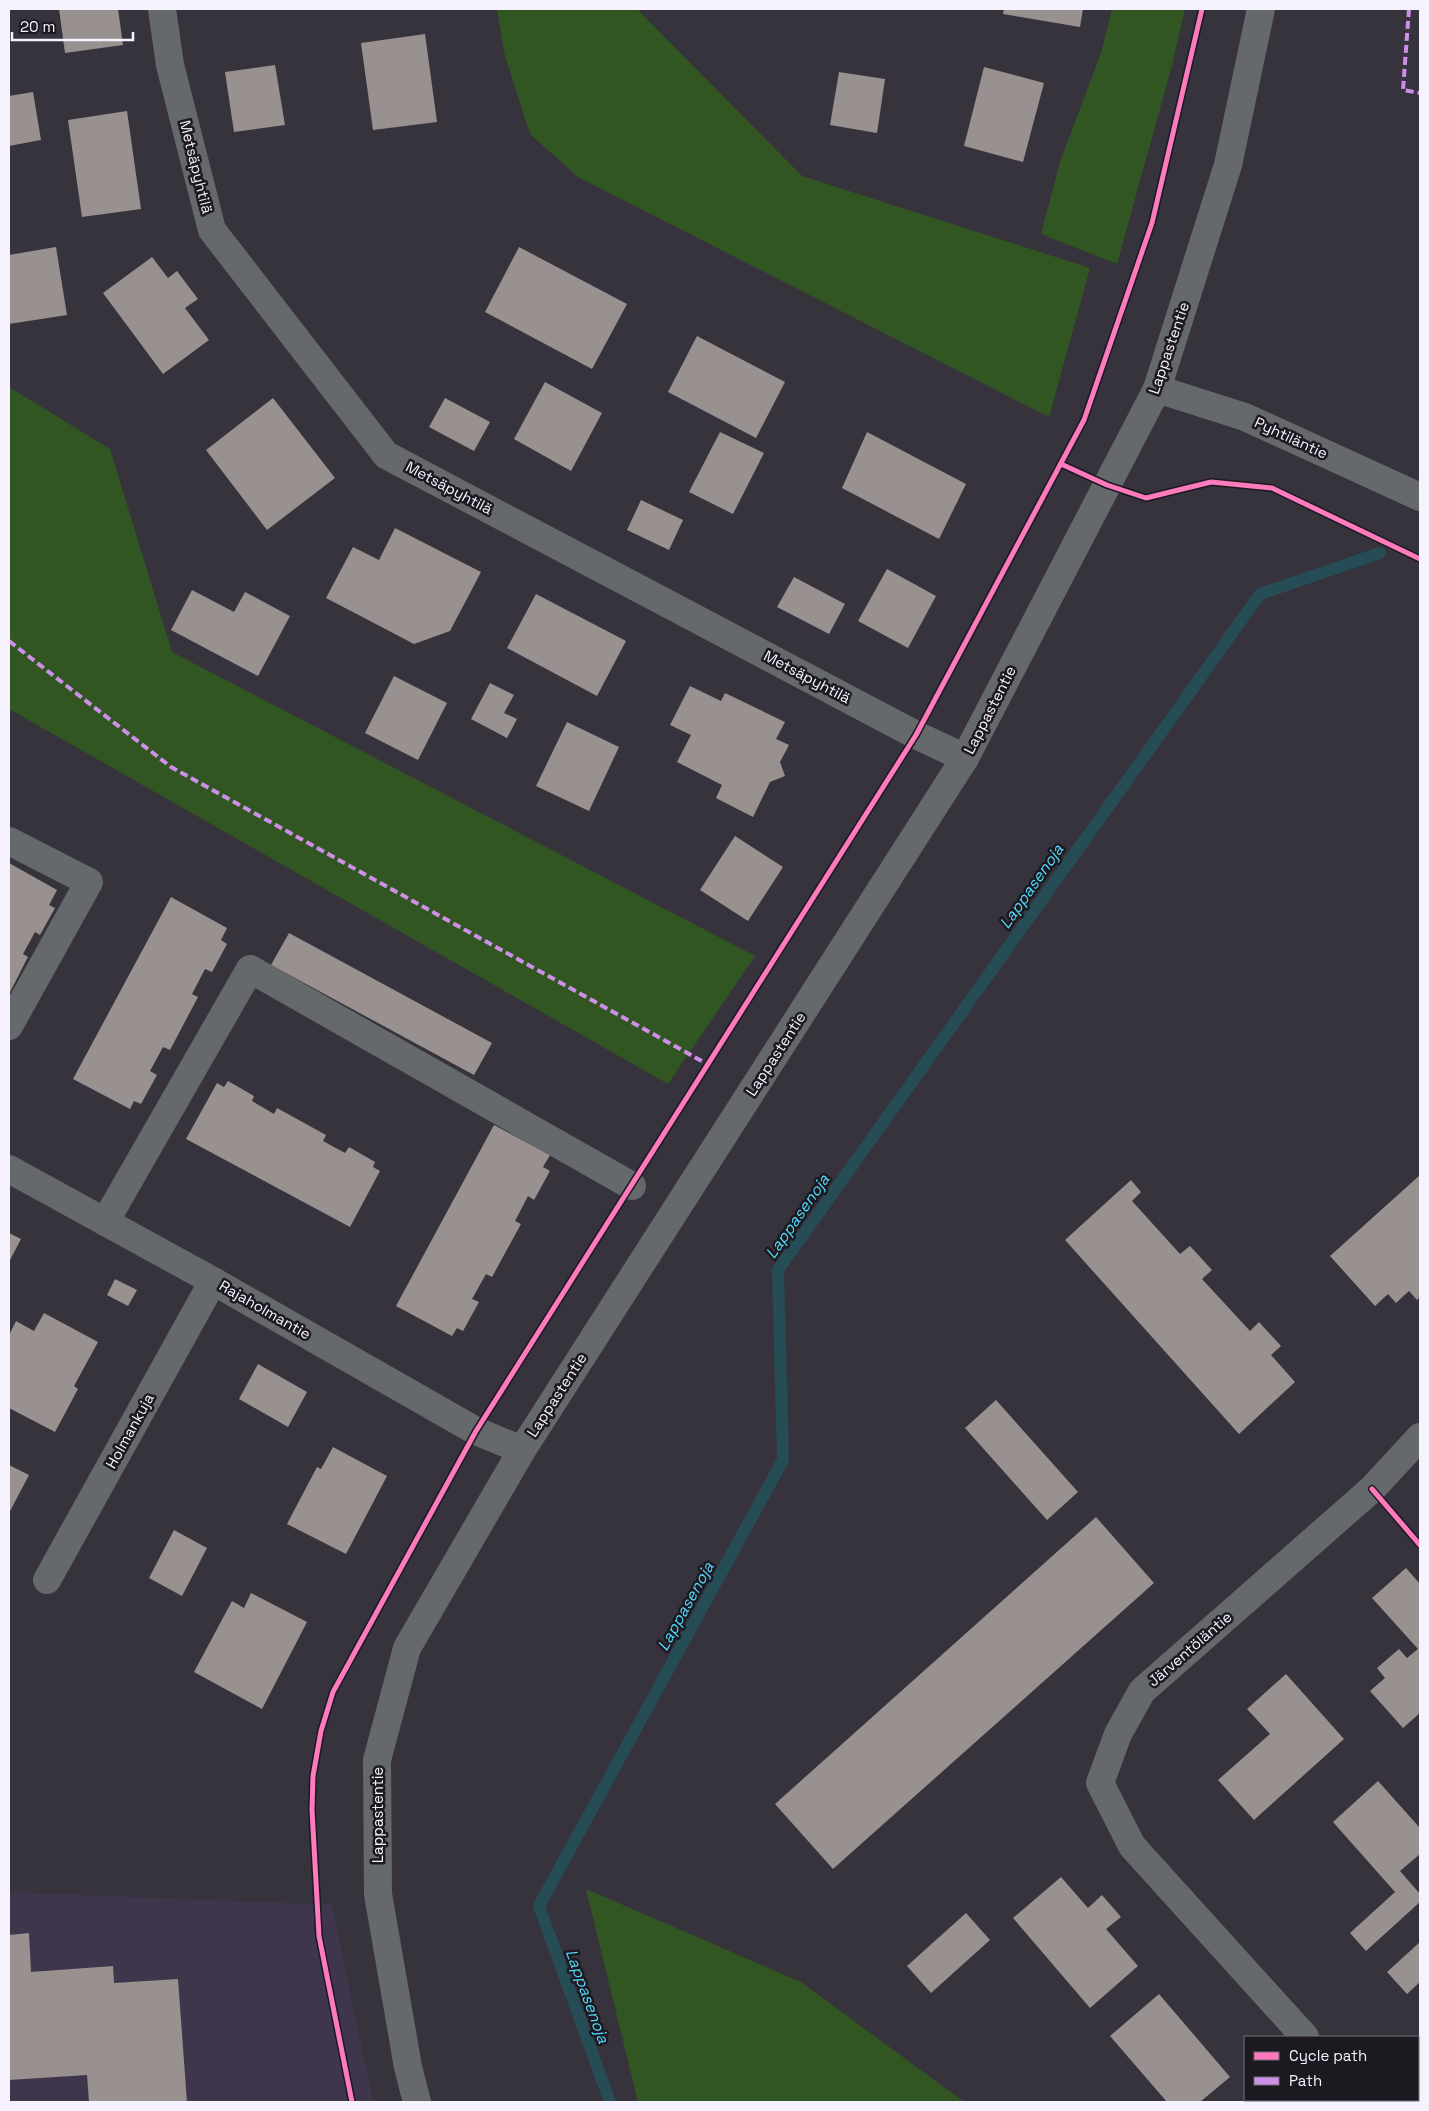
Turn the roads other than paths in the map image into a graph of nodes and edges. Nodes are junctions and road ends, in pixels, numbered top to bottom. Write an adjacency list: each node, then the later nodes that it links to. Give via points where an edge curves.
1 (162, 9): 5 (street, Metsäpyhtilä, via 170,65 212,230 386,455)
2 (1261, 9): 3 (street, Lappastentie, via 1228,166)
3 (1157, 389): 4 (street, Pyhtiläntie, via 1245,417); 5 (street, Lappastentie)
4 (1420, 497)
5 (965, 758): 13 (street, Lappastentie)
6 (9, 841): 7 (street, via 89,882)
7 (9, 1026)
8 (9, 1169): 10 (street, Rajaholmantie)
9 (632, 1186): 10 (street, via 250,969)
10 (106, 1222): 11 (street, Rajaholmantie)
11 (213, 1281): 13 (street, Rajaholmantie, via 476,1431); 14 (street, Holmankuja)
12 (1420, 1437): 15 (street, Järventöläntie, via 1372,1489 1142,1691 1118,1734 1100,1783 1132,1846)
13 (522, 1450): 16 (street, Lappastentie, via 407,1648 377,1760 378,1894)
14 (47, 1580)
15 (1304, 2036)
16 (417, 2102)

